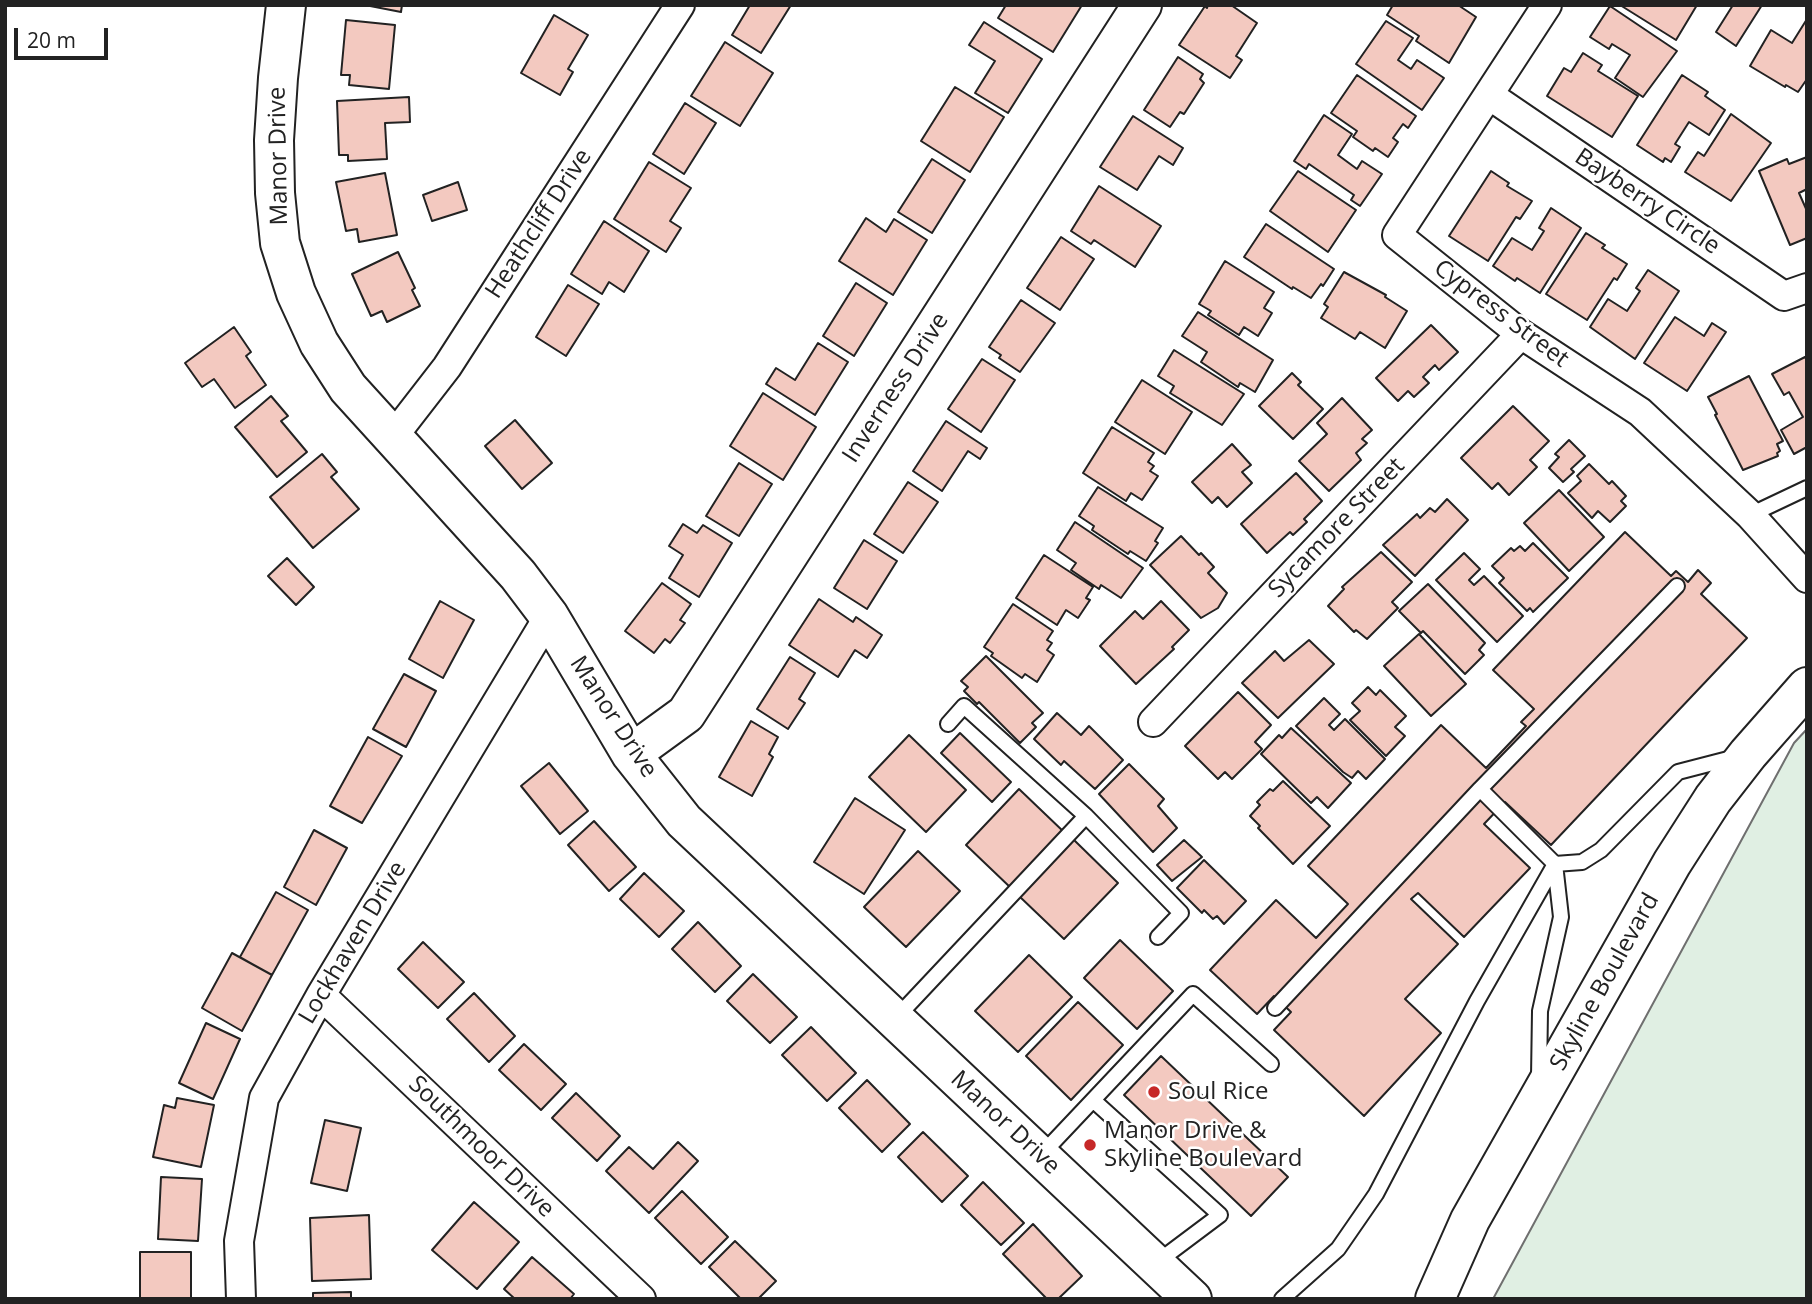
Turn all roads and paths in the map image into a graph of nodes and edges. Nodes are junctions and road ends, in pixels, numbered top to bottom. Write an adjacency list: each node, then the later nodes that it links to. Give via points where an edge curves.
1 (286, 5): 8 (street, Manor Drive, via 274,140 280,243 318,342 348,388)
2 (680, 5): 8 (street, Heathcliff Drive, via 447,367)
3 (1142, 5): 17 (street, Inverness Drive, via 686,714)
4 (1547, 5): 5 (street, Cypress Street)
5 (1489, 95): 6 (street, Bayberry Circle, via 1784,296); 7 (street, Cypress Street, via 1397,235)
6 (1807, 288)
7 (1521, 334): 10 (street, Cypress Street, via 1640,412); 15 (street, Sycamore Street)
8 (392, 438): 13 (street, Manor Drive, via 517,575)
9 (1807, 488): 10 (lane)
10 (1750, 515): 11 (street, Cypress Street)
11 (1807, 578)
12 (1677, 586): 19 (lane)
13 (549, 617): 17 (street, Manor Drive); 23 (street, Lockhaven Drive)
14 (1807, 687): 18 (street, Skyline Boulevard)
15 (1153, 722)
16 (948, 724): 20 (lane, via 964,706)
17 (631, 754): 25 (street, Manor Drive, via 684,821)
18 (1748, 754): 21 (lane, via 1678,772 1601,850 1582,862); 27 (street, Skyline Boulevard, via 1672,863)
19 (1480, 789): 21 (lane); 24 (lane)
20 (1086, 816): 22 (lane, via 1181,913); 25 (lane)
21 (1555, 864): 27 (lane, via 1561,917 1540,1011); 34 (lane, via 1376,1194 1338,1250)
22 (1158, 937)
23 (321, 995): 31 (street, Lockhaven Drive, via 264,1098 239,1241); 32 (street, Southmoor Drive)
24 (1275, 1008)
25 (895, 1020): 29 (street, Manor Drive)
26 (1272, 1065): 28 (lane, via 1194,994)
27 (1539, 1099): 35 (street, Skyline Boulevard, via 1470,1220)
28 (1093, 1100): 29 (lane); 30 (lane, via 1220,1215)
29 (1041, 1156): 30 (street, Manor Drive)
30 (1155, 1264): 33 (street, Manor Drive)
31 (241, 1299)
32 (641, 1299)
33 (1192, 1299)
34 (1282, 1299)
35 (1435, 1299)

